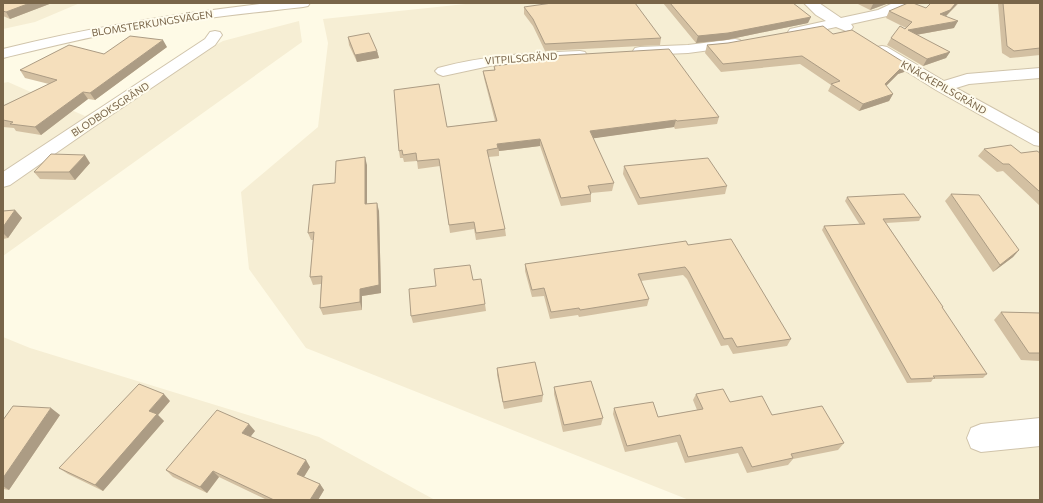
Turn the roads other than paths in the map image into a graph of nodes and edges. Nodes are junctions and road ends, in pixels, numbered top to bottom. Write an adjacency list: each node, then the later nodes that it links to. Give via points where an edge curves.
1 (299, 3): 4 (street, BLOMSTERKUNGSVÄGEN)
2 (811, 3): 5 (street, KNÄCKEPILSGRÄND)
3 (904, 3): 5 (street, via 882,14)
4 (237, 7): 10 (street, BLOMSTERKUNGSVÄGEN, via 75,35)
5 (839, 23): 7 (street); 14 (street, KNÄCKEPILSGRÄND)
6 (215, 35): 16 (street, BLODBOKSGRÄND, via 210,42)
7 (779, 35)
8 (749, 41): 9 (street, via 688,50)
9 (625, 52)
10 (3, 54)
11 (595, 54): 12 (street, VITPILSGRÄND, via 481,61)
12 (442, 71)
13 (1040, 73): 14 (street, via 967,79)
14 (942, 87): 15 (street, KNÄCKEPILSGRÄND)
15 (1040, 141)
16 (3, 181)
17 (1040, 432): 18 (street)
18 (981, 438)

